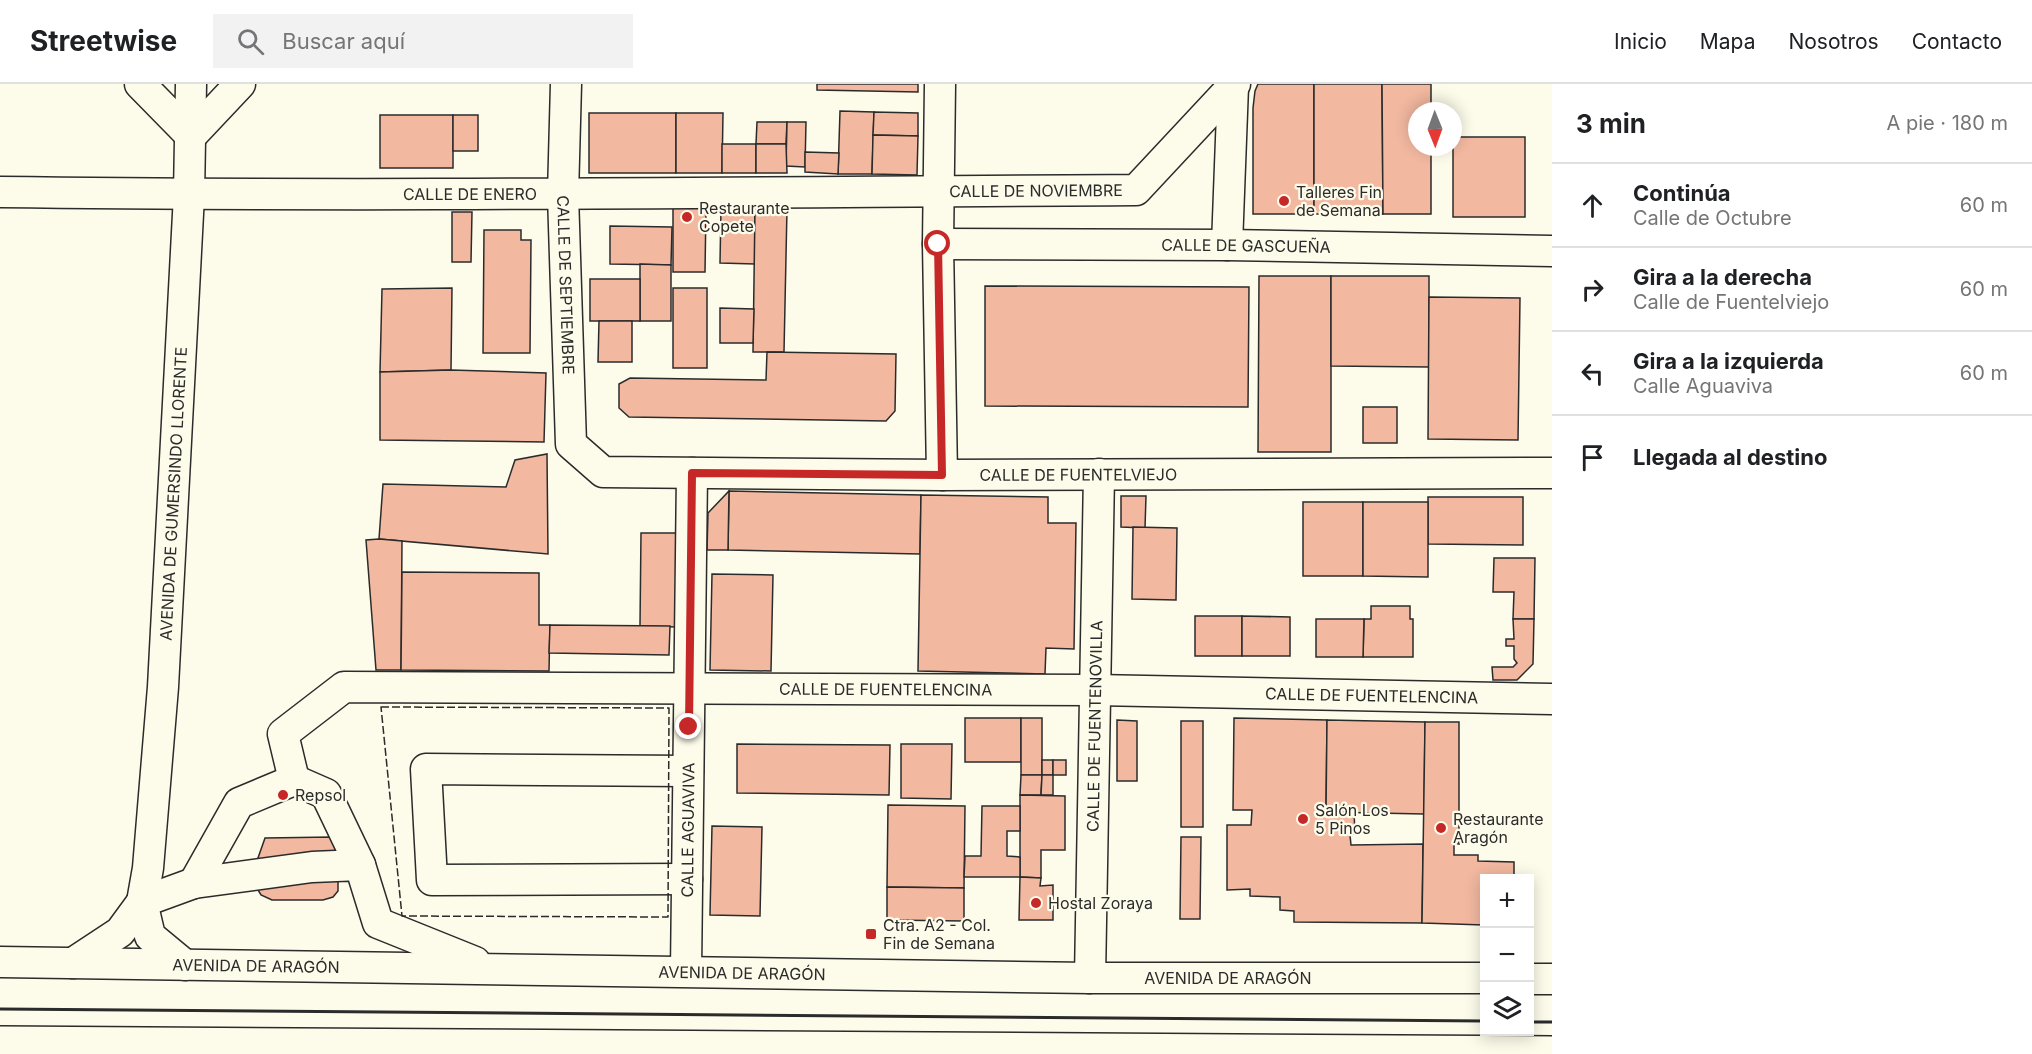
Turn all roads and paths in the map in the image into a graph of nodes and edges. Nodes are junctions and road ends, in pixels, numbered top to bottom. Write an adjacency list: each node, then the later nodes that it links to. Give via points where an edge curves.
1 (140, 84): 7 (street)
2 (191, 84): 7 (street, AVENIDA DE GUMERSINDO LLORENTE)
3 (240, 84): 7 (street)
4 (566, 84): 11 (street, CALLE DE SEPTIEMBRE)
5 (940, 84): 9 (street)
6 (1234, 85): 9 (street, CALLE DE NOVIEMBRE, via 1136,190); 13 (street, CALLE DE NOVIEMBRE)
7 (191, 136): 10 (street, AVENIDA DE GUMERSINDO LLORENTE)
8 (0, 192): 10 (street, CALLE DE ENERO)
9 (939, 192): 11 (street, CALLE DE ENERO); 12 (street)
10 (189, 195): 11 (street, CALLE DE ENERO); 28 (street, AVENIDA DE GUMERSINDO LLORENTE, via 163,687)
11 (563, 195): 15 (street, CALLE DE SEPTIEMBRE, via 571,444)
12 (938, 244): 13 (street, CALLE DE GASCUEÑA); 19 (street)
13 (1227, 245): 14 (street, CALLE DE GASCUEÑA)
14 (1552, 251)
15 (603, 472): 16 (street, CALLE DE FUENTELVIEJO)
16 (692, 473): 19 (street, CALLE DE FUENTELVIEJO); 20 (street, CALLE AGUAVIVA)
17 (1552, 473): 18 (street, CALLE DE FUENTELVIEJO)
18 (1098, 474): 19 (street, CALLE DE FUENTELVIEJO); 21 (street, CALLE DE FUENTENOVILLA)
19 (942, 475)
20 (689, 689): 21 (street, CALLE DE FUENTELENCINA); 23 (street, CALLE AGUAVIVA); 24 (street, CALLE DE FUENTELENCINA, via 344,687 283,734)
21 (1095, 690): 22 (street, CALLE DE FUENTELENCINA); 34 (street, CALLE DE FUENTENOVILLA)
22 (1552, 699)
23 (688, 771): 26 (street, CALLE AGUAVIVA); 26 (street, via 426,769 432,880)
24 (294, 780): 25 (street, via 326,794); 27 (street, via 239,803)
25 (360, 865): 27 (street, via 312,867); 32 (street, via 378,923)
26 (687, 879): 33 (street, CALLE AGUAVIVA)
27 (195, 883): 28 (street)
28 (142, 902): 30 (street, AVENIDA DE GUMERSINDO LLORENTE, via 120,932); 31 (street, AVENIDA DE GUMERSINDO LLORENTE, via 150,936)
29 (0, 962): 30 (street, AVENIDA DE ARAGÓN)
30 (73, 963): 31 (street, AVENIDA DE ARAGÓN)
31 (185, 965): 32 (street, AVENIDA DE ARAGÓN)
32 (491, 969): 33 (street, AVENIDA DE ARAGÓN)
33 (686, 971): 34 (street, AVENIDA DE ARAGÓN)
34 (1090, 978): 35 (street, AVENIDA DE ARAGÓN)
35 (1480, 978)
36 (1534, 978): 37 (street)
37 (1552, 979)
38 (0, 1043): 39 (highway)
39 (1552, 1053)

